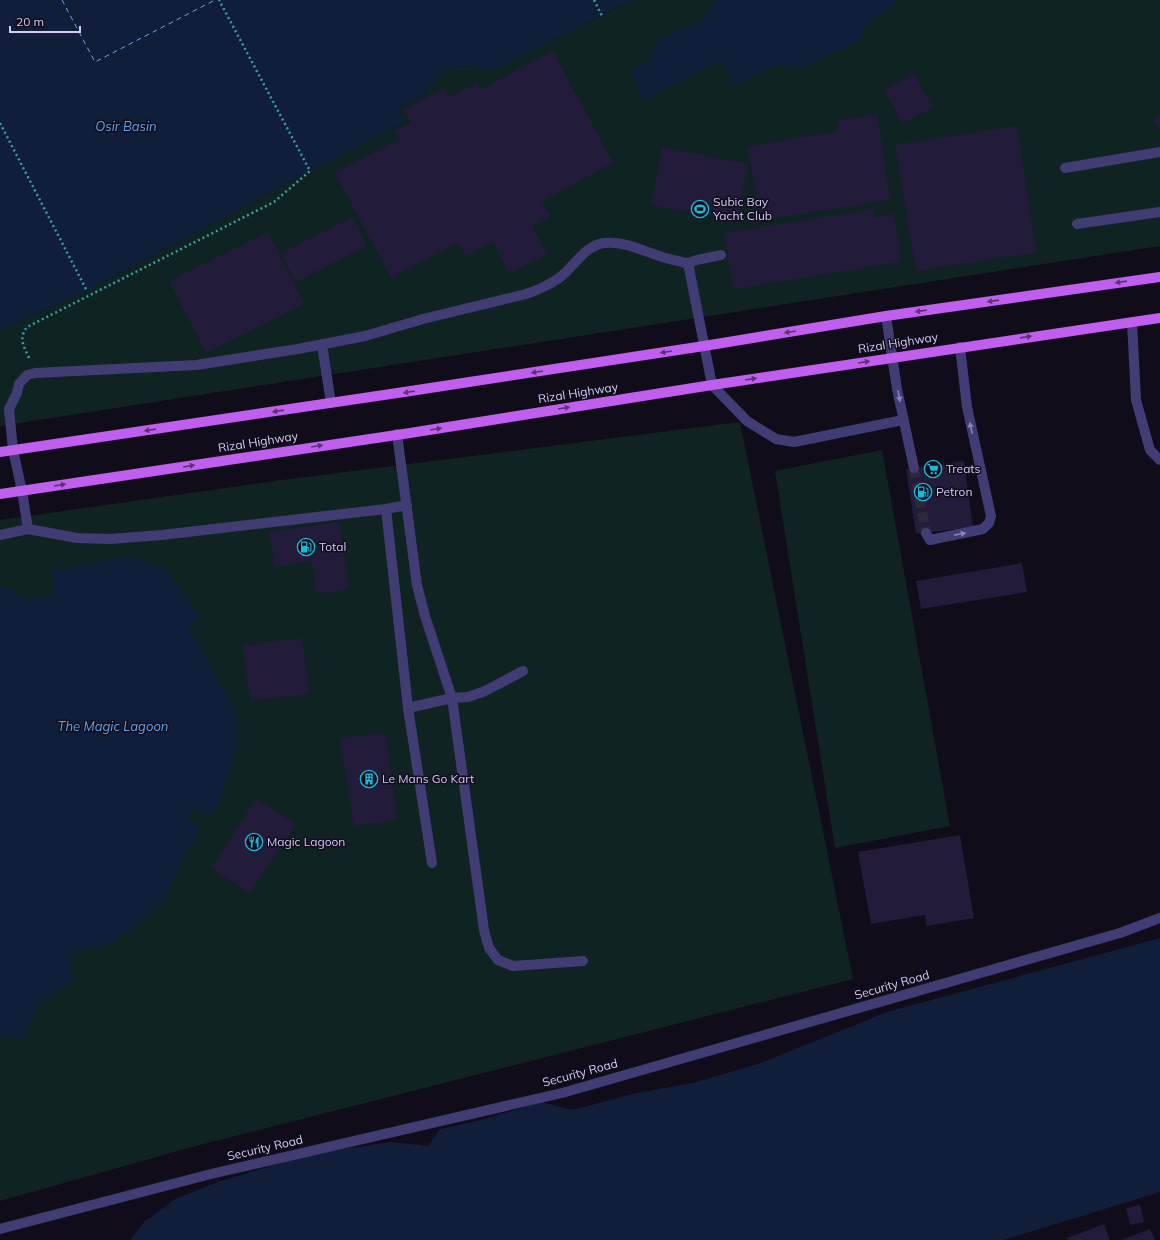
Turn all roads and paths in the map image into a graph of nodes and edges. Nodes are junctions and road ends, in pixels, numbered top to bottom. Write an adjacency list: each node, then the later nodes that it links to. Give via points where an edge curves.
1 (219, 0): 20 (path, via 310,171 274,202 27,327 22,333 22,341)
2 (594, 0): 3 (path)
3 (602, 16)
4 (0, 123): 12 (path)
5 (1160, 152): 6 (street)
6 (1065, 168)
7 (1160, 212): 8 (street)
8 (1077, 224)
9 (721, 255): 10 (street)
10 (688, 262): 16 (street, via 670,260 619,243 604,243 590,248 559,278 526,294); 17 (street)
11 (1160, 277): 13 (main road, one-way to 13)
12 (87, 291)
13 (886, 316): 17 (main road, one-way to 17); 19 (street)
14 (1160, 318): 15 (main road, Rizal Highway)
15 (1132, 322): 18 (main road, Rizal Highway, one-way to 15); 27 (street, via 1136,400 1150,450)
16 (322, 345): 20 (street, via 196,365); 22 (street)
17 (704, 346): 21 (street); 22 (main road, one-way to 22)
18 (960, 347): 19 (main road, Rizal Highway); 34 (street, one-way to 18, via 930,540 983,529 990,523 991,516 967,407)
19 (893, 357): 21 (main road, Rizal Highway, one-way to 19); 23 (street, one-way to 23)
20 (35, 373): 25 (street, via 27,375 19,384 9,409)
21 (712, 385): 23 (street, via 747,421 776,439 794,442); 24 (main road, Rizal Highway, one-way to 21)
22 (331, 403): 25 (main road, one-way to 25)
23 (904, 420): 28 (street)
24 (397, 434): 29 (main road, Rizal Highway, one-way to 24); 31 (street)
25 (13, 450): 26 (main road); 29 (street)
26 (0, 452)
27 (1160, 460)
28 (914, 468)
29 (22, 491): 30 (main road, Rizal Highway); 33 (street)
30 (0, 494)
31 (407, 504): 32 (street); 37 (street, via 417,584)
32 (386, 509): 33 (street, via 110,539 77,538); 38 (street)
33 (28, 529): 35 (street)
34 (926, 533)
35 (0, 535)
36 (523, 671): 37 (street, via 485,691 468,697)
37 (452, 698): 38 (street); 41 (street, via 484,930 489,948 498,960 513,966)
38 (408, 708): 39 (street)
39 (432, 863)
40 (1160, 918): 42 (street, Security Road, via 1120,933 562,1093 211,1174)
41 (583, 961)
42 (0, 1229)

